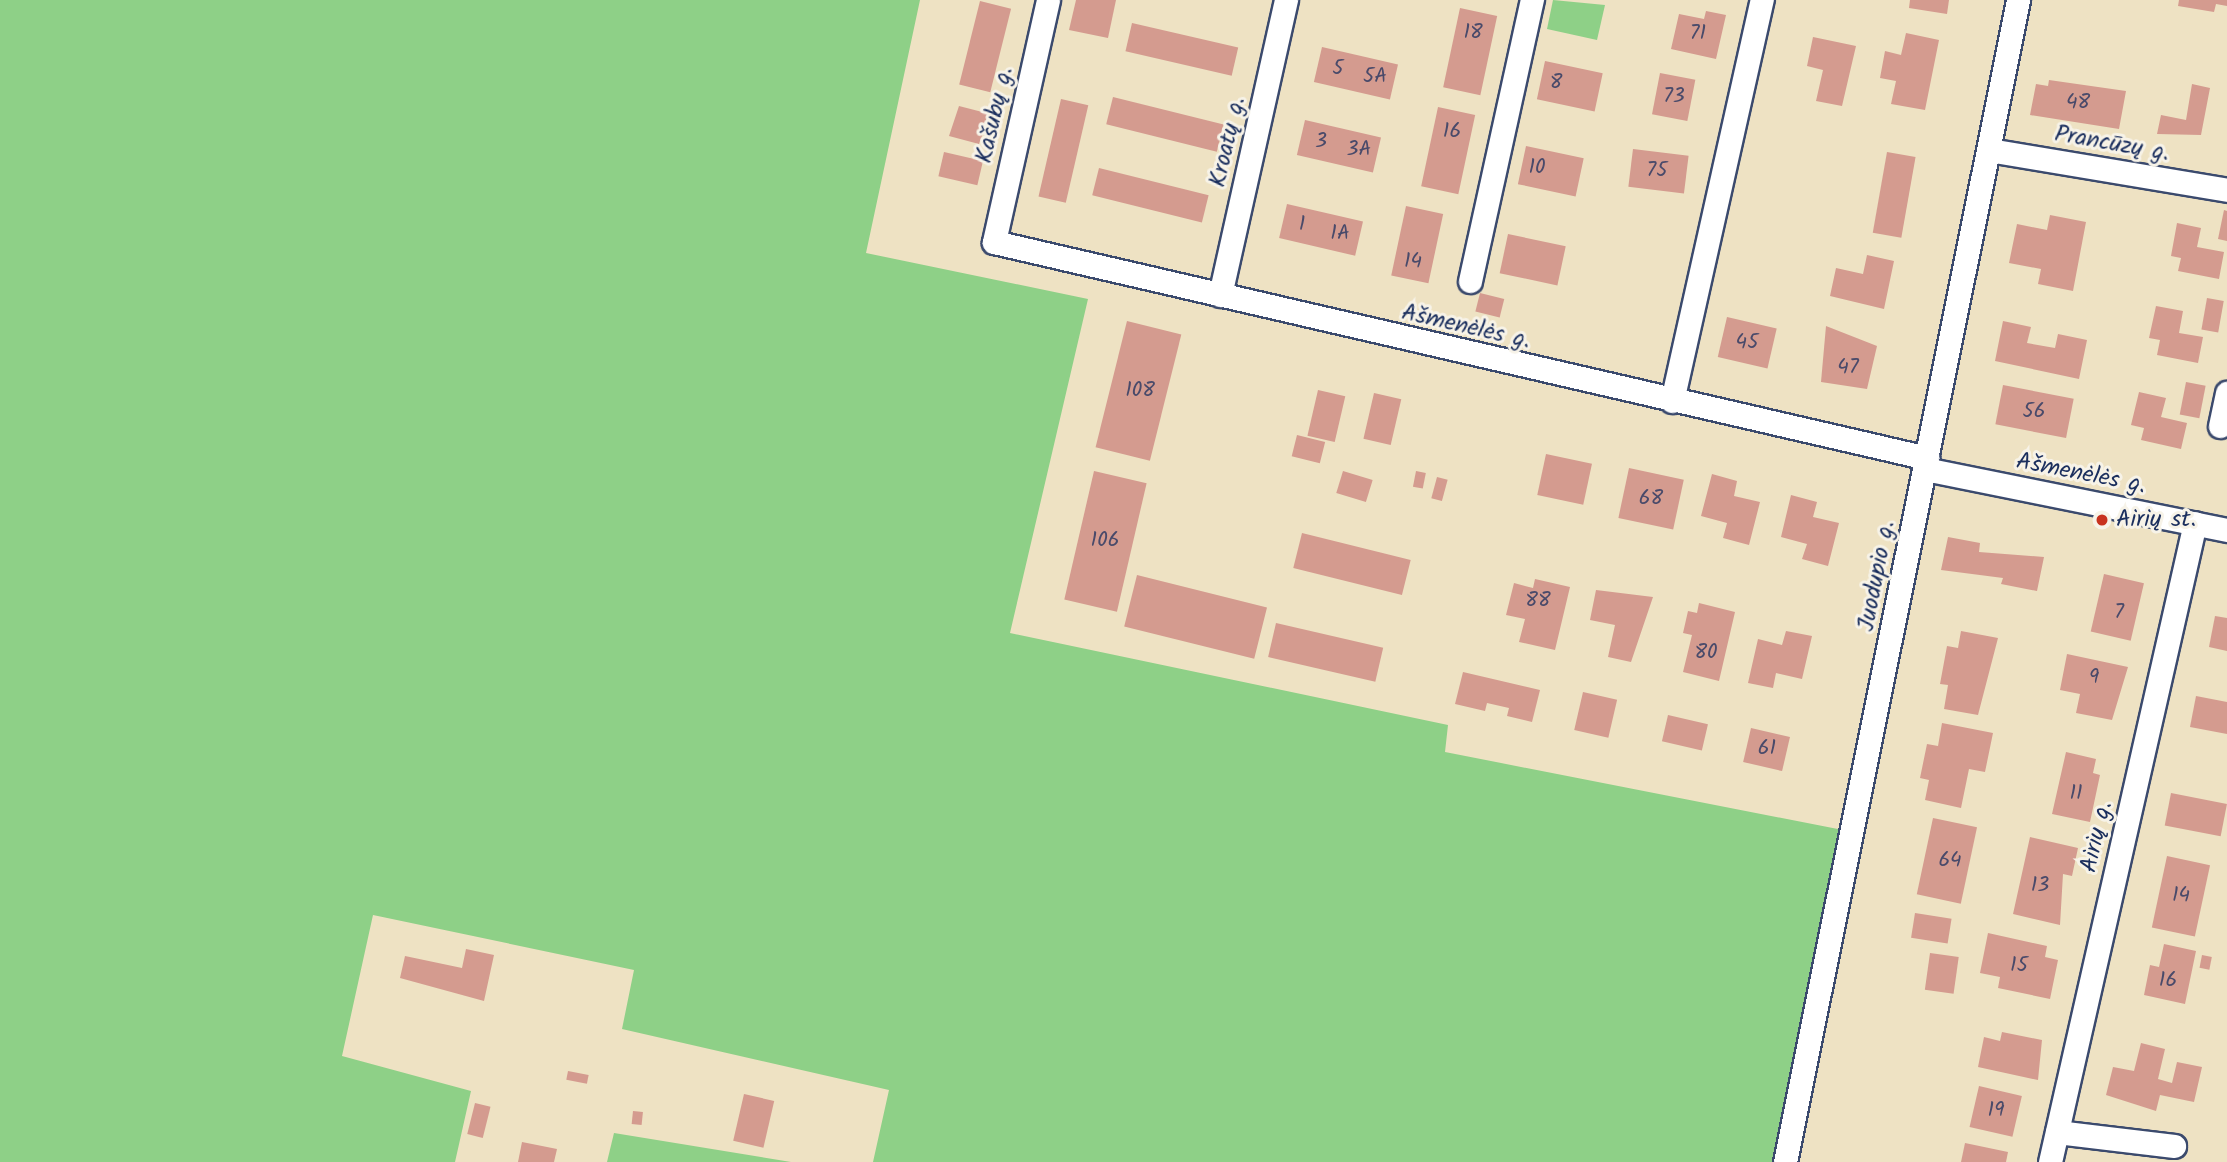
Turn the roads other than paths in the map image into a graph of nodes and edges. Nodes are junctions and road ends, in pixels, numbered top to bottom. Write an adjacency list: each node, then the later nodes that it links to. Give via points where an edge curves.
1 (1048, 0): 8 (street, Kašubų g.)
2 (1286, 0): 10 (street, Kroatų g.)
3 (1532, 0): 9 (street)
4 (1762, 0): 12 (street)
5 (2018, 0): 6 (street, Juodupio g.)
6 (1989, 150): 7 (street, Prancūzų g.); 14 (street, Juodupio g.)
7 (2227, 190)
8 (994, 242): 10 (street, Ašmenėlės g.)
9 (1470, 281)
10 (1220, 295): 12 (street, Ašmenėlės g.)
11 (2227, 393): 13 (street)
12 (1672, 401): 14 (street, Ašmenėlės g.)
13 (2220, 426)
14 (1926, 464): 15 (street, Ašmenėlės g.); 19 (street, Juodupio g.)
15 (2195, 523): 16 (street, Ašmenėlės g.); 17 (street, Airių g.)
16 (2227, 530)
17 (2057, 1132): 18 (street); 20 (street, Airių g.)
18 (2174, 1146)
19 (1785, 1162)
20 (2050, 1162)

